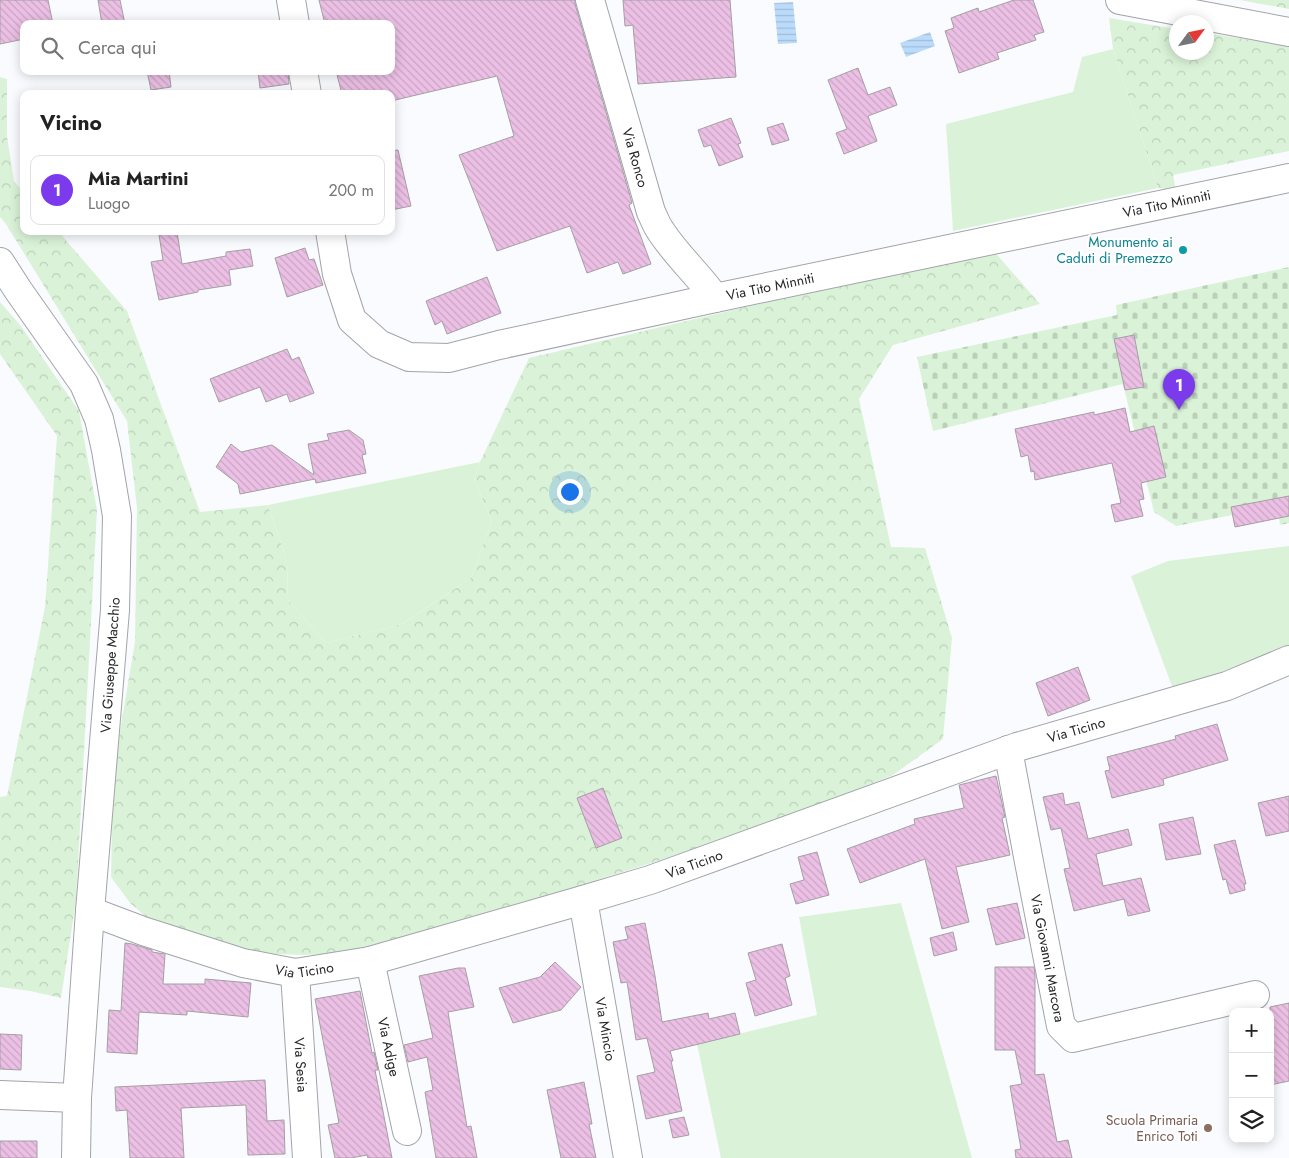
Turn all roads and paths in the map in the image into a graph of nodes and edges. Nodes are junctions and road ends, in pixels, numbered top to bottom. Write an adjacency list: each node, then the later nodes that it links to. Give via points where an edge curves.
1 (291, 0): 4 (street)
2 (590, 0): 11 (street, Via Ronco, via 650,212 660,230)
3 (1120, 0): 5 (street)
4 (294, 20)
5 (1289, 32)
6 (304, 75): 7 (street)
7 (305, 90)
8 (1289, 178): 11 (street, Via Tito Minniti)
9 (331, 235): 11 (street, Via Tito Minniti, via 337,274 352,320 379,344 409,357 449,358)
10 (0, 262): 15 (street, Via Giuseppe Macchio, via 84,384 99,419 117,516 115,610)
11 (715, 298)
12 (1289, 660): 13 (street, Via Ticino, via 1228,686)
13 (1008, 750): 14 (street, Via Ticino, via 650,880); 18 (street, Via Giovanni Marcora, via 1061,1026 1073,1038)
14 (584, 900): 16 (street, Via Ticino); 24 (street, Via Mincio)
15 (90, 911): 17 (street, Via Ticino, via 244,963); 20 (street, Via Giuseppe Macchio)
16 (370, 961): 17 (street, Via Ticino); 21 (street, Via Adige)
17 (295, 974): 23 (street, Via Sesia)
18 (1255, 995)
19 (0, 1095): 20 (street)
20 (77, 1098): 22 (street, Via Giuseppe Macchio)
21 (407, 1131)
22 (76, 1158)
23 (307, 1158)
24 (628, 1158)

